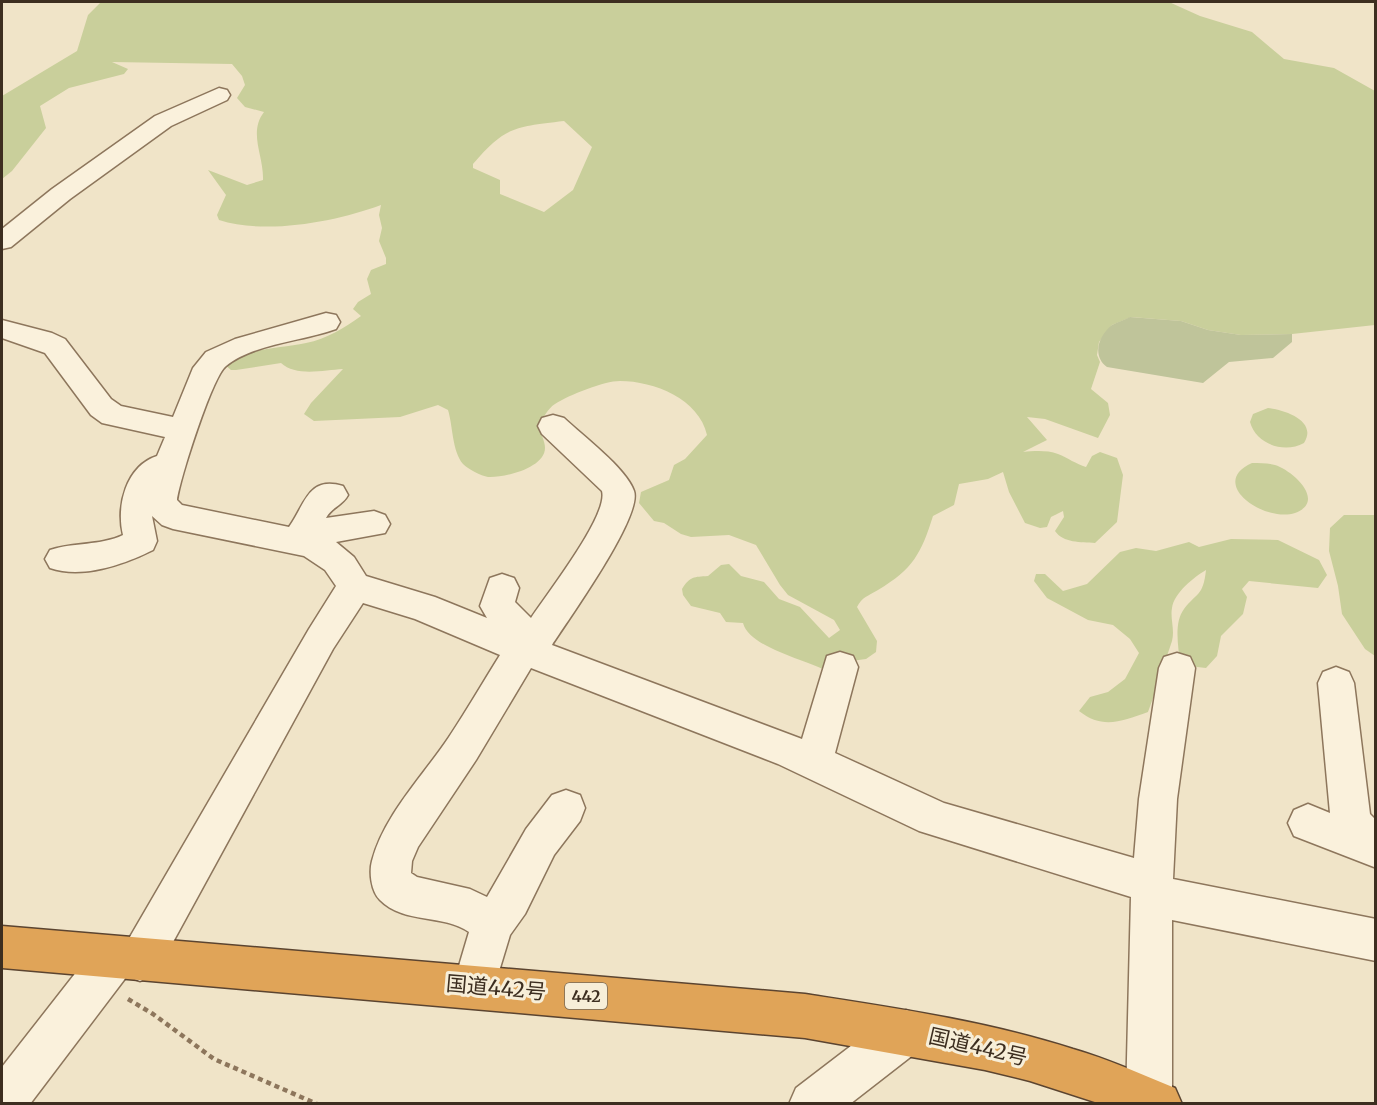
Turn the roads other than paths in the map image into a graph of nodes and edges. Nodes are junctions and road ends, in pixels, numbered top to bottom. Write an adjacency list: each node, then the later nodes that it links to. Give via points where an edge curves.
1 (219, 95): 2 (street, via 163,121)
2 (2, 241)
3 (326, 322): 6 (street, via 220,355 207,368)
4 (2, 328): 6 (street, via 55,346 101,407 113,416)
5 (553, 426): 14 (street, via 613,483 619,500 610,526)
6 (183, 430): 7 (street)
7 (170, 463): 10 (street, via 160,499 173,516); 11 (street, via 145,479 135,514 141,542 94,558)
8 (332, 495): 10 (street, via 321,500)
9 (374, 524): 10 (street)
10 (300, 537): 12 (street, via 327,553)
11 (62, 559)
12 (353, 586): 14 (street, via 423,607); 26 (street)
13 (502, 588): 14 (street, via 496,606)
14 (530, 649): 18 (street); 23 (street, via 404,834 390,869 393,885 405,895 476,911)
15 (840, 667): 18 (street)
16 (1177, 668): 22 (street, via 1158,798)
17 (1336, 683): 21 (street, via 1350,814 1355,828)
18 (814, 762): 22 (street, via 935,819)
19 (566, 808): 23 (street, via 540,842 510,900)
20 (1308, 823): 21 (street)
21 (1376, 846)
22 (1152, 889): 24 (street, via 1198,906); 29 (street)
23 (492, 924): 27 (street)
24 (1376, 940)
25 (2, 947): 26 (highway, 国道442号 / 442)
26 (117, 966): 27 (highway, 国道442号 / 442); 30 (street)
27 (475, 986): 28 (highway, 国道442号 / 442, via 747,1009)
28 (906, 1032): 29 (highway, 国道442号 / 442, via 1044,1062); 31 (street)
29 (1154, 1101)
30 (2, 1103)
31 (812, 1104)

